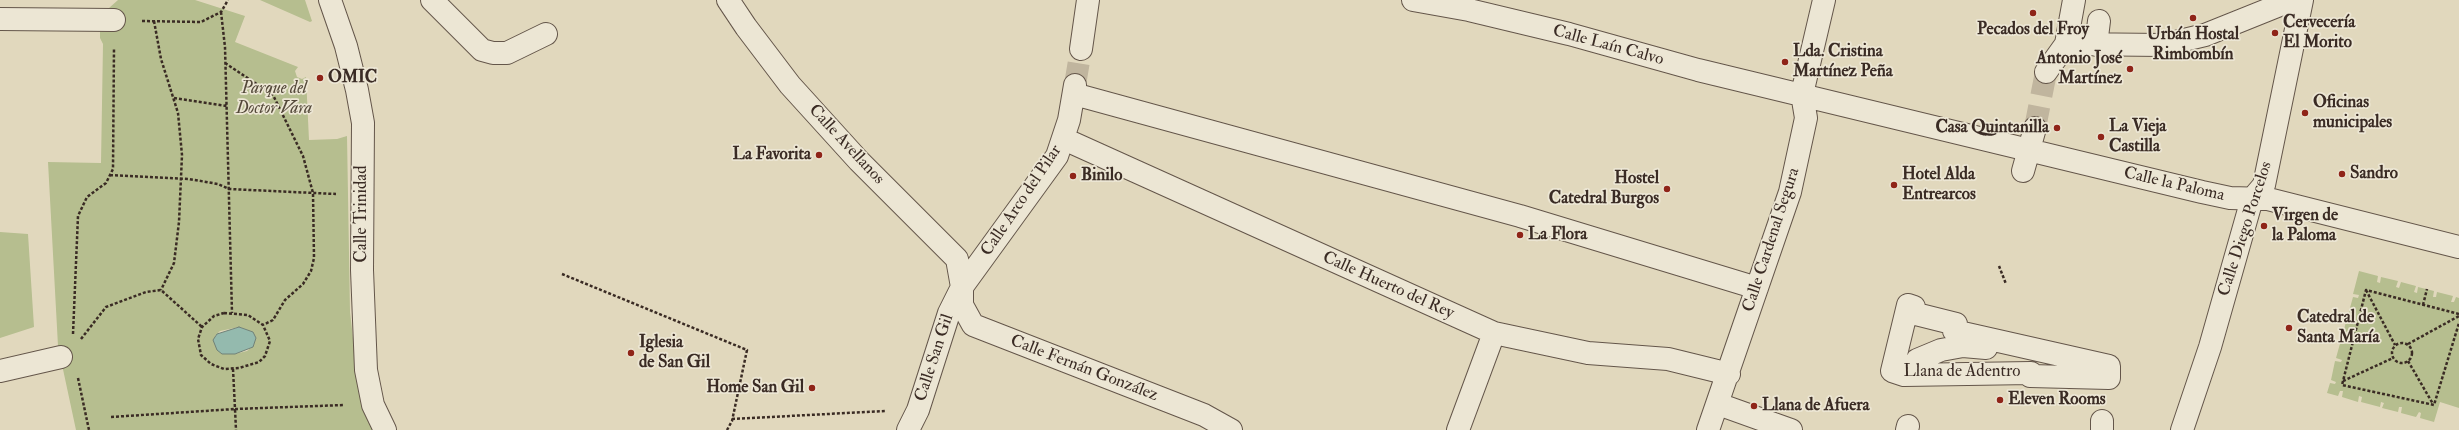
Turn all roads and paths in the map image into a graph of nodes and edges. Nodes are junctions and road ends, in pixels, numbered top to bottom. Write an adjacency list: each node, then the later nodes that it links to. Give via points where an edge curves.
1 (228, 0): 11 (path)
2 (330, 0): 71 (street, Calle Trinidad, via 346,46 362,123 362,270 366,370 373,405)
3 (432, 0): 16 (street, via 482,50 493,53 507,52)
4 (728, 0): 39 (street, Calle Avellanos, via 790,85 859,161 957,260)
5 (1088, 0): 19 (street)
6 (1413, 0): 22 (street, Calle Laín Calvo, via 1469,10 1569,34 1698,70)
7 (1824, 0): 22 (street, Calle Cardenal Segura)
8 (2074, 0): 17 (street)
9 (2292, 0): 18 (street, via 2205,35 2163,45)
10 (2302, 0): 34 (street, Calle Diego Porcelos, via 2264,185)
11 (221, 12): 14 (path, via 201,22); 20 (path)
12 (0, 19): 13 (street)
13 (118, 21): 14 (path); 29 (path, via 114,44 113,169)
14 (154, 21): 23 (path, via 161,59)
15 (2099, 21): 18 (street)
16 (546, 34)
17 (2066, 44): 18 (street); 21 (street)
18 (2096, 45)
19 (1081, 49)
20 (226, 63): 24 (path); 32 (path, via 273,95 303,156)
21 (2046, 72)
22 (1802, 94): 27 (street, Calle la Paloma); 40 (street, Calle Cardenal Segura, via 1806,118 1790,192)
23 (174, 98): 24 (path); 30 (path, via 182,155)
24 (227, 106): 31 (path)
25 (2034, 128): 27 (street)
26 (1064, 139): 39 (street, Calle Arco del Pilar, via 1057,156 1040,181); 40 (street, Calle Arco del Pilar, via 1075,90 1520,216); 50 (street, Calle Huerto del Rey)
27 (2029, 150): 28 (street); 34 (street, Calle la Paloma, via 2230,198)
28 (2023, 171)
29 (110, 175): 30 (path); 54 (path, via 106,183 87,197 78,216)
30 (179, 178): 31 (path, via 218,184); 42 (path, via 179,222 174,264)
31 (229, 189): 32 (path); 45 (path)
32 (313, 193): 33 (path); 48 (path, via 312,271 303,284 285,300 273,320)
33 (344, 195)
34 (2252, 199): 35 (street, Calle la Paloma, via 2268,199); 78 (street, Calle Diego Porcelos, via 2210,347)
35 (2459, 247)
36 (1999, 266): 38 (path)
37 (562, 274): 68 (path, via 748,350)
38 (2006, 284)
39 (962, 287): 66 (street, Calle San Gil, via 949,313); 74 (street, Calle Fernán González, via 962,304 973,325 1204,415)
40 (1757, 288): 60 (street, Calle Cardenal Segura)
41 (2427, 289): 44 (path)
42 (161, 290): 49 (path); 54 (path, via 146,292 106,307)
43 (2366, 290): 44 (path); 53 (path); 61 (path)
44 (2423, 305): 46 (path)
45 (232, 313): 48 (path, via 248,315); 49 (path, via 214,316)
46 (2459, 315): 52 (path)
47 (2459, 323): 64 (path)
48 (264, 325): 57 (path, via 270,340 265,356 250,366)
49 (202, 327): 57 (path, via 198,339 201,355 215,366)
50 (1494, 333): 60 (street, Calle Huerto del Rey, via 1588,353 1668,359); 75 (street)
51 (1989, 344): 51 (street, Llana de Adentro, via 1954,331 1956,324 1912,313 1914,307 1908,305 1892,371 1904,375 2031,373 2030,376 2109,378 2109,366); 59 (street, Llana de Adentro, via 1941,350 1917,360)
52 (2408, 344): 53 (path); 56 (path, via 2412,353)
53 (2395, 345): 55 (path, via 2392,351)
54 (72, 353): 58 (street); 69 (path)
55 (2393, 358): 56 (path, via 2398,362); 61 (path)
56 (2408, 361): 64 (path)
57 (233, 369): 65 (path)
58 (0, 371)
59 (1912, 372)
60 (1729, 374): 62 (street, Calle Cardenal Segura)
61 (2343, 382): 64 (path, via 2342,385)
62 (1718, 404): 76 (street, Calle Cardenal Segura); 77 (street)
63 (350, 405): 65 (path)
64 (2434, 405)
65 (235, 409): 67 (path); 70 (path)
66 (918, 410): 68 (path); 73 (street, Calle San Gil)
67 (111, 418)
68 (732, 418): 72 (path)
69 (89, 430)
70 (236, 430)
71 (386, 430)
72 (727, 430)
73 (908, 430)
74 (1231, 430)
75 (1458, 430)
76 (1708, 430)
77 (1791, 430)
78 (2182, 430)

